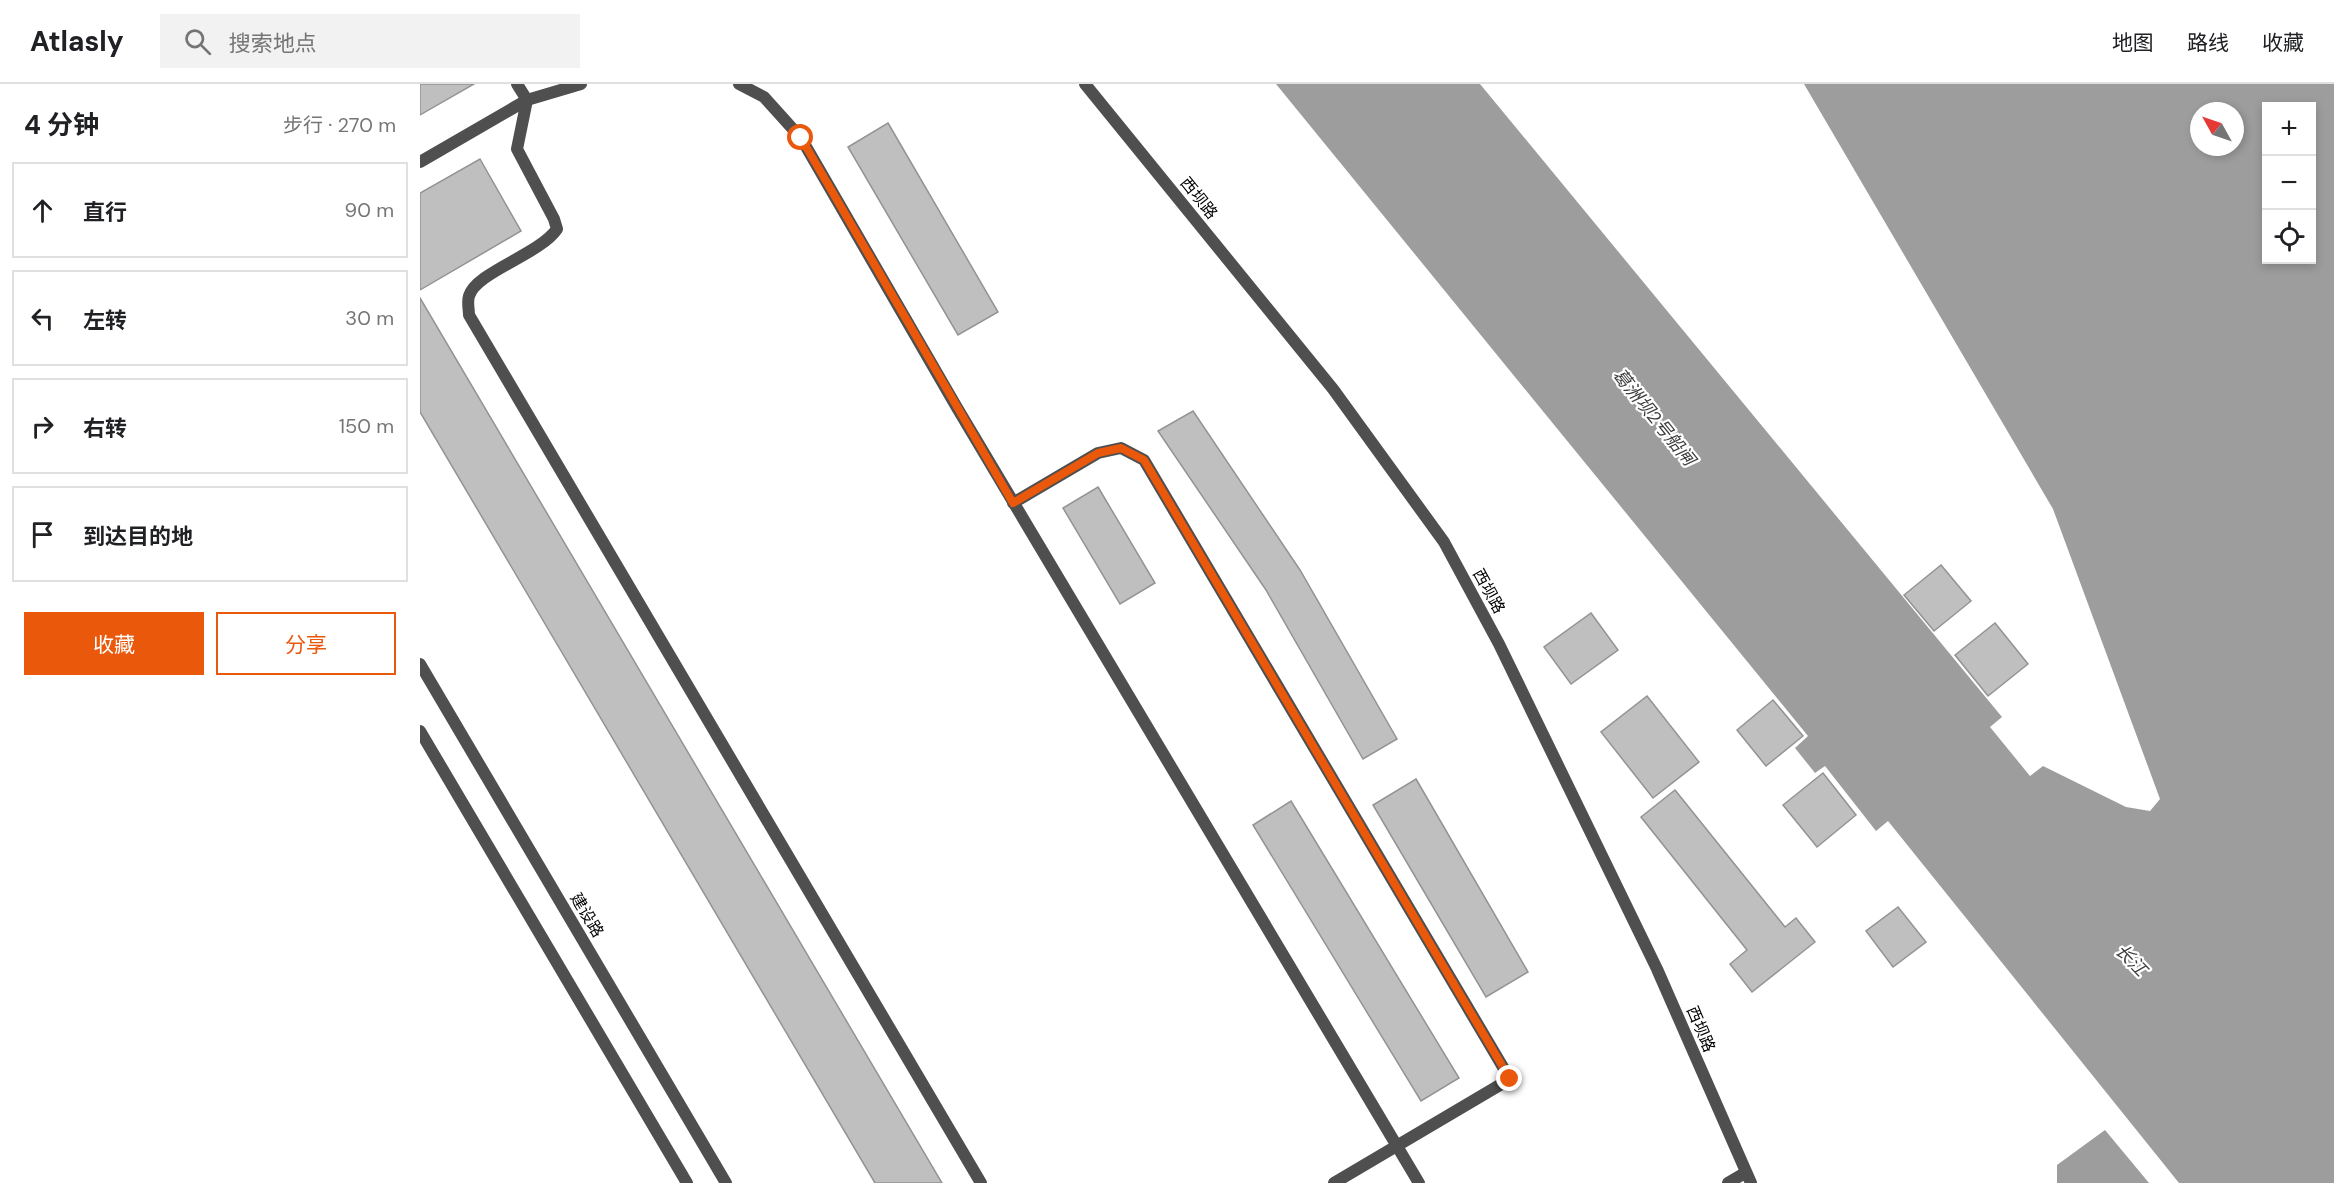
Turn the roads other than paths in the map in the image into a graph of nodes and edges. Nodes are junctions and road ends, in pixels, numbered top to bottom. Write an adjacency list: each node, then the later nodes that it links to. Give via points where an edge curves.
1 (517, 84): 5 (lane)
2 (581, 84): 5 (lane)
3 (739, 84): 7 (lane, via 764,97 801,138)
4 (1085, 84): 11 (lane, 西坝路, via 1333,389 1444,542 1499,644 1657,969)
5 (527, 100): 6 (lane); 14 (lane, via 517,149 557,229 548,241 477,283 469,297 469,315)
6 (420, 162)
7 (1013, 503): 10 (lane); 10 (lane, via 1098,453 1121,448 1144,460 1510,1079)
8 (420, 664): 13 (lane, 建设路)
9 (420, 732): 12 (lane)
10 (1396, 1146): 15 (lane); 16 (lane)
11 (1748, 1178): 17 (lane)
12 (687, 1183)
13 (726, 1183)
14 (981, 1183)
15 (1334, 1183)
16 (1419, 1183)
17 (1728, 1183)

